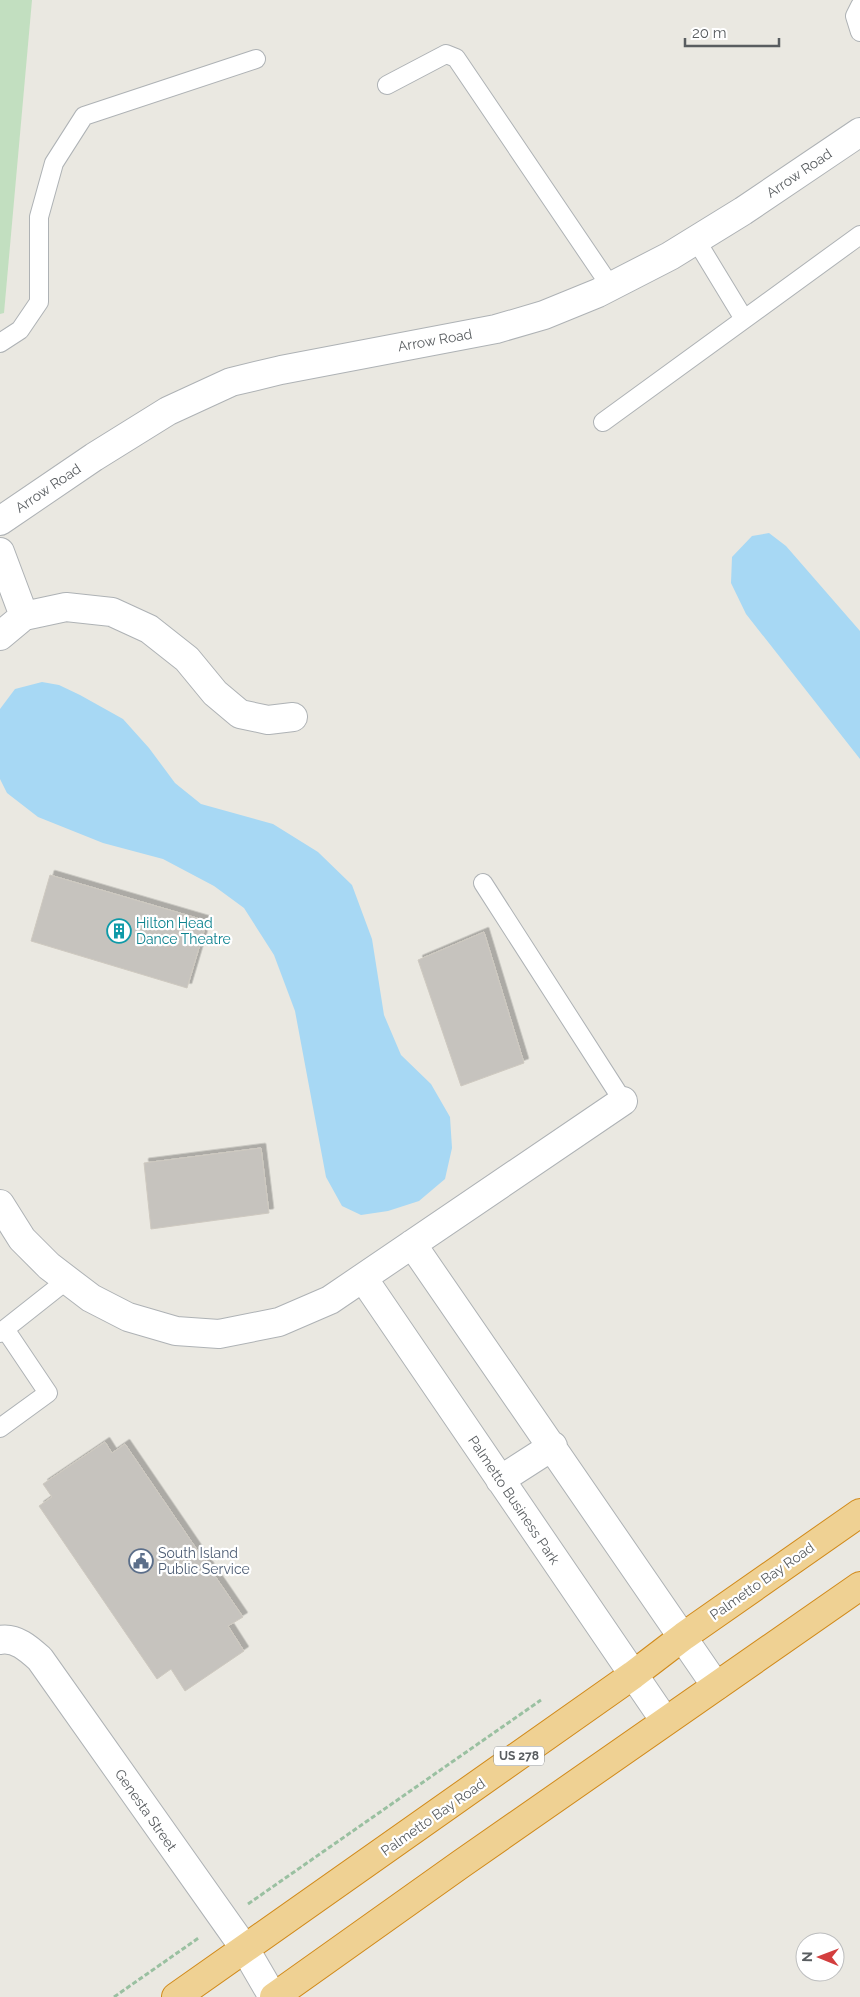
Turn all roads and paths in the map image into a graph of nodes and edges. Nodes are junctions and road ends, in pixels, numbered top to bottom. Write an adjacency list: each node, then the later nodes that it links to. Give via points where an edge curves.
1 (860, 6): 2 (lane, via 856,16)
2 (860, 32)
3 (256, 59): 10 (lane, via 84,116 54,163 39,217 39,302 20,330)
4 (387, 85): 8 (lane, via 446,54 456,58)
5 (860, 132): 7 (street, Arrow Road)
6 (860, 234): 9 (lane)
7 (696, 240): 8 (street, Arrow Road); 9 (lane)
8 (611, 287): 12 (street, Arrow Road, via 544,315 496,330 230,382 168,410)
9 (744, 319): 11 (lane)
10 (0, 343)
11 (603, 422)
12 (0, 521)
13 (0, 552): 14 (street)
14 (24, 616): 15 (street); 16 (street, via 66,608 112,612 148,629 187,659 215,693 240,714 268,720)
15 (0, 636)
16 (293, 717)
17 (483, 883): 18 (lane)
18 (623, 1101): 20 (street)
19 (0, 1204): 22 (street, via 22,1239)
20 (412, 1244): 21 (street); 25 (street)
21 (363, 1278): 22 (street, via 330,1300 279,1322 219,1334 176,1331 128,1317 91,1298); 26 (street, Palmetto Business Park)
22 (67, 1280): 23 (lane)
23 (2, 1331): 24 (lane, via 48,1393)
24 (0, 1428)
25 (553, 1446): 26 (street); 29 (street)
26 (500, 1480): 31 (street, Palmetto Business Park)
27 (860, 1512): 29 (highway, Palmetto Bay Road / US 278)
28 (860, 1586): 32 (highway)
29 (684, 1636): 31 (highway, Palmetto Bay Road / US 278); 32 (street)
30 (2, 1639): 35 (street, Genesta Street, via 25,1645 40,1659)
31 (633, 1675): 34 (street, Palmetto Business Park); 36 (highway, Palmetto Bay Road / US 278)
32 (716, 1686): 34 (highway)
33 (542, 1699): 35 (path)
34 (665, 1721): 39 (highway)
35 (224, 1920): 36 (street, Genesta Street); 37 (path)
36 (245, 1949): 38 (highway, Palmetto Bay Road / US 278); 39 (street, Genesta Street)
37 (114, 1997)
38 (176, 1997)
39 (274, 1997)

